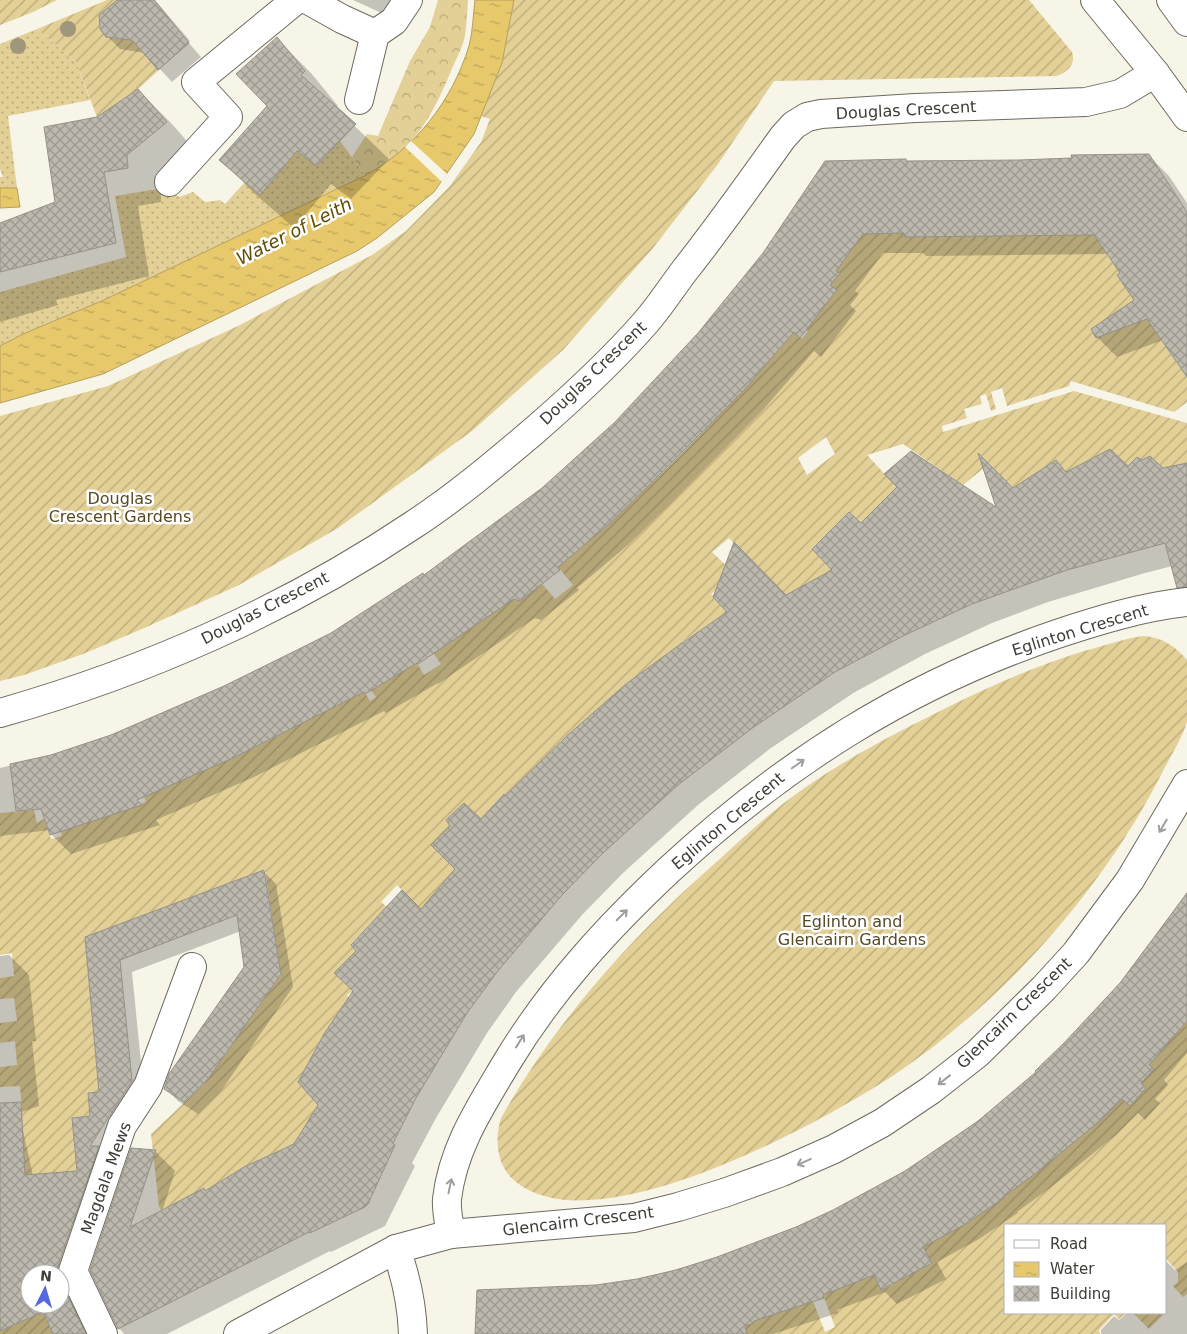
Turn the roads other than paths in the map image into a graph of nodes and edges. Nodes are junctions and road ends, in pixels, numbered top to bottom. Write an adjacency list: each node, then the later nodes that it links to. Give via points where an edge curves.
1 (296, 0): 11 (street, via 196,82 228,117)
2 (308, 0): 7 (street)
3 (408, 0): 7 (street, via 394,20)
4 (1095, 0): 8 (street)
5 (1171, 0): 6 (street)
6 (1187, 22)
7 (375, 34): 9 (street)
8 (1154, 73): 10 (street); 13 (street, Douglas Crescent, via 1120,94 1086,102 837,112 807,117 783,137 641,327 544,422 498,462 414,525 316,584 206,639 97,682)
9 (359, 100)
10 (1187, 118)
11 (169, 182)
12 (1187, 602): 16 (street, Eglinton Crescent, one-way to 12, via 447,1201 459,1147 522,1038 539,1012 607,930 698,843 789,770 907,698 1033,642 1128,612)
13 (0, 712)
14 (1187, 784): 16 (street, Glencairn Crescent, one-way to 16, via 1130,880 1076,953 976,1054 882,1123 782,1172 678,1207 634,1218)
15 (192, 967): 18 (street, Magdala Mews, via 148,1086 122,1126 73,1271)
16 (451, 1234): 17 (street, Glencairn Crescent)
17 (396, 1249): 19 (street); 20 (street, via 406,1276)
18 (103, 1334)
19 (238, 1334)
20 (413, 1334)

